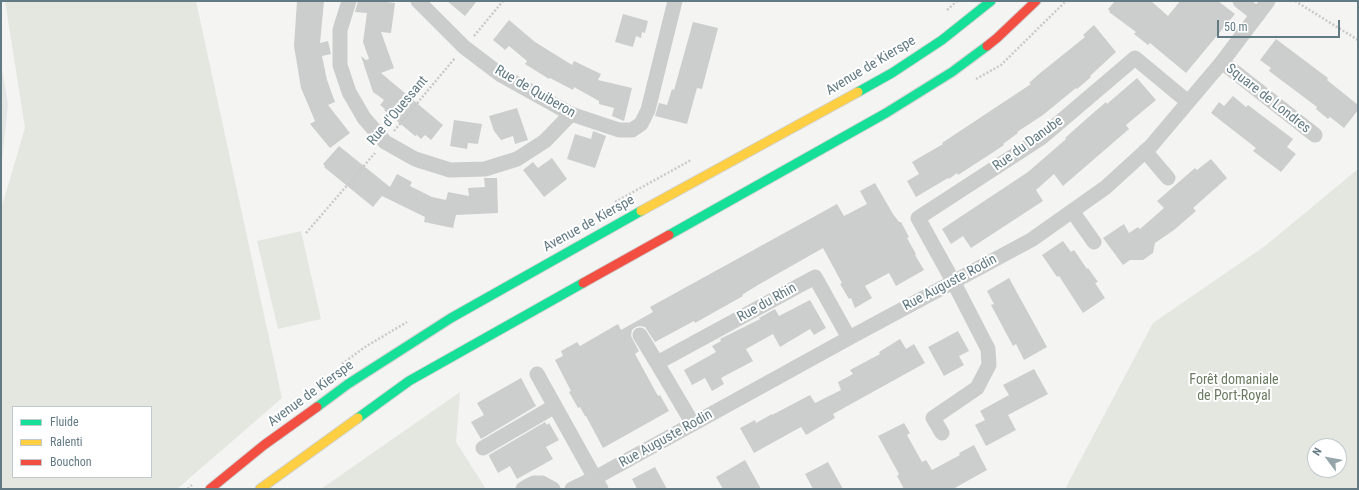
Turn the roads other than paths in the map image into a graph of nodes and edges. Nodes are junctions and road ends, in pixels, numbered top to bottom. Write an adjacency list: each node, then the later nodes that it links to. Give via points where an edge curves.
1 (349, 1): 11 (street, via 340,30 340,65 349,92 364,118 385,142 415,160 450,170 486,168 518,159 545,141)
2 (418, 1): 11 (street, Rue de Quiberon, via 464,47 501,75)
3 (675, 1): 11 (street, Rue de Quiberon, via 648,110 641,124 632,130 619,130)
4 (992, 1): 27 (main road, Avenue de Kierspe, via 942,40 892,73 451,318 348,384)
5 (1036, 1): 28 (main road, via 997,38 952,72 886,113 409,381)
6 (1240, 1): 8 (street)
7 (1268, 1): 8 (street, Rue Auguste Rodin)
8 (1258, 15): 9 (street, Rue Auguste Rodin)
9 (1222, 62): 10 (street, Rue Auguste Rodin); 12 (street, Square de Londres)
10 (1188, 102): 13 (street, Rue Auguste Rodin); 17 (street, Rue du Danube, via 1135,58 1041,138 918,218)
11 (571, 114)
12 (1315, 135)
13 (1145, 151): 14 (street); 15 (street, Rue Auguste Rodin, via 1106,187)
14 (1168, 178)
15 (1072, 211): 16 (street); 17 (street, Rue Auguste Rodin, via 1031,240)
16 (1094, 242)
17 (953, 281): 19 (street, Rue Auguste Rodin); 24 (street, via 988,349 989,365 977,388 933,418)
18 (640, 335): 20 (street)
19 (849, 338): 20 (street, Rue du Rhin, via 815,277); 23 (street, Rue Auguste Rodin)
20 (657, 363): 23 (street)
21 (537, 374): 22 (street)
22 (555, 406): 25 (street); 26 (street)
23 (693, 424): 26 (street, Rue Auguste Rodin)
24 (942, 433)
25 (483, 448)
26 (598, 484): 31 (street, Rue Auguste Rodin)
27 (210, 489)
28 (260, 489)
29 (523, 489): 30 (street, via 542,483)
30 (553, 489)
31 (572, 489)

